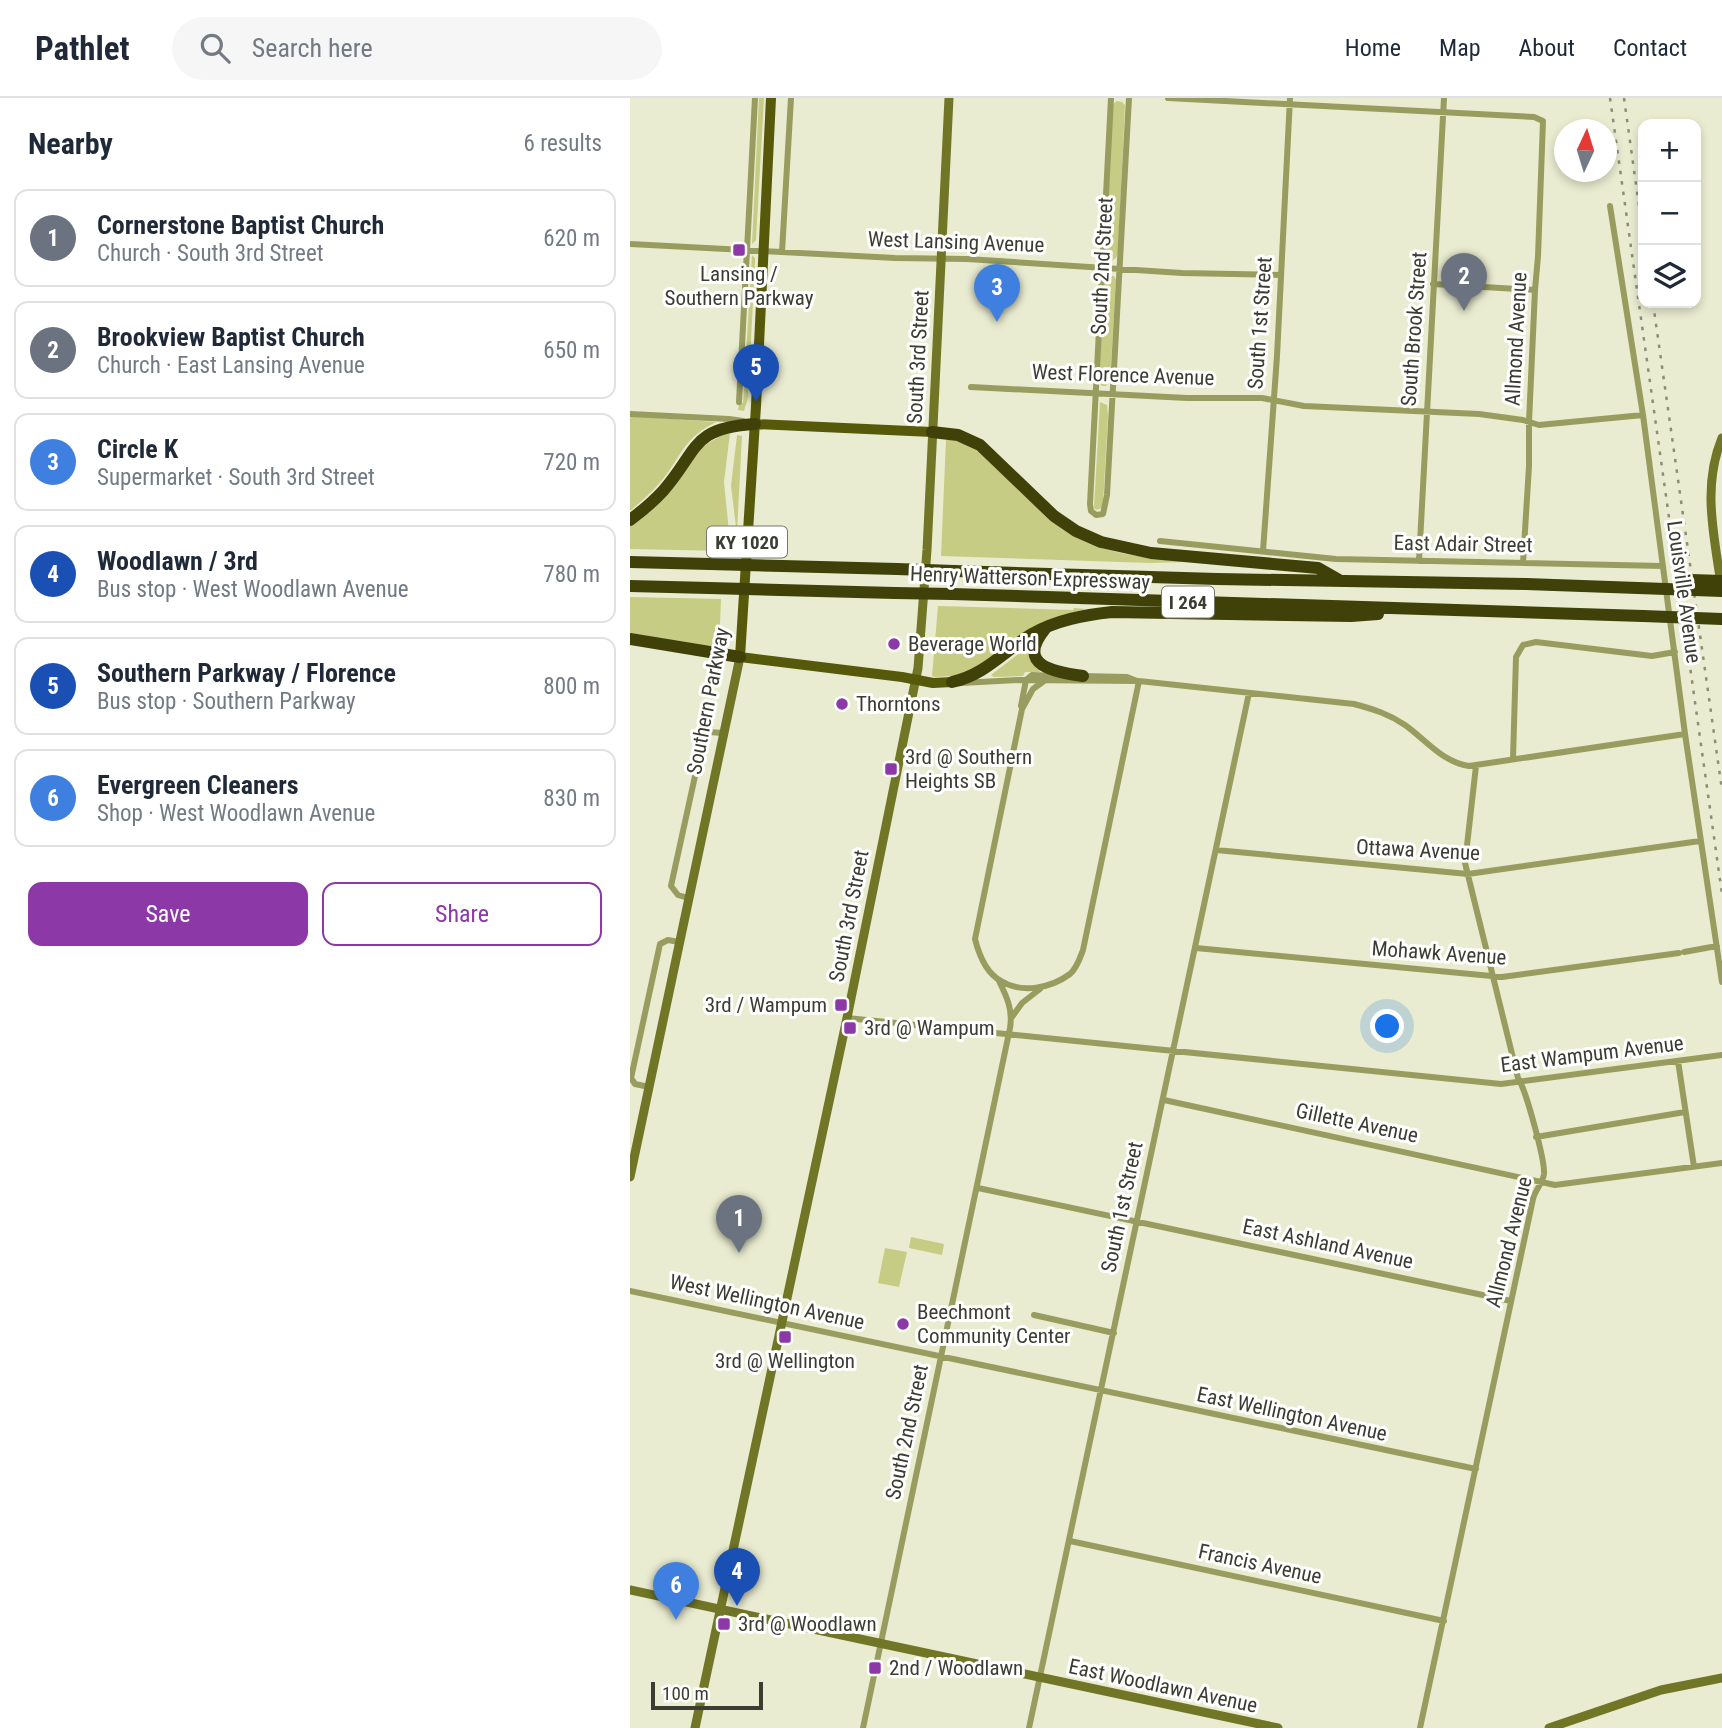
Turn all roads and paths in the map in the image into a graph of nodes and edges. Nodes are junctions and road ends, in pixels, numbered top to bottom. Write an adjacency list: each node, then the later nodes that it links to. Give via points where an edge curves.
1 (755, 98): 13 (street)
2 (771, 98): 14 (main road, Southern Parkway / KY 1020)
3 (791, 98): 15 (street)
4 (949, 98): 16 (main road, South 3rd Street)
5 (1111, 98): 17 (street, South 2nd Street)
6 (1129, 98): 18 (street, South 2nd Street)
7 (1168, 98): 9 (street)
8 (1444, 98): 10 (street, South Brook Street)
9 (1290, 101): 10 (street); 19 (street, South 1st Street)
10 (1443, 111): 20 (street, South Brook Street); 21 (street, Allmond Avenue, via 1540,118 1544,124)
11 (1610, 206): 29 (street, Louisville Avenue)
12 (630, 244): 13 (street, West Lansing Avenue)
13 (747, 250): 14 (street, West Lansing Avenue); 26 (street)
14 (763, 251): 15 (street, West Lansing Avenue); 31 (main road, Southern Parkway / KY 1020)
15 (782, 252): 16 (street, West Lansing Avenue)
16 (941, 259): 17 (street, West Lansing Avenue); 32 (main road, South 3rd Street)
17 (1101, 267): 18 (street, West Lansing Avenue); 23 (street, South 2nd Street)
18 (1120, 269): 19 (street, West Lansing Avenue); 24 (street, South 2nd Street)
19 (1280, 275): 25 (street, South 1st Street)
20 (1433, 284): 21 (street); 27 (street, South Brook Street)
21 (1535, 290): 30 (street, Allmond Avenue)
22 (971, 387): 23 (street, West Florence Avenue)
23 (1095, 394): 24 (street, West Florence Avenue); 24 (street, South 2nd Street, via 1090,504 1096,515 1105,507)
24 (1112, 395): 25 (street, West Florence Avenue)
25 (1273, 400): 27 (street, West Florence Avenue, via 1304,406); 36 (street, South 1st Street)
26 (738, 402)
27 (1426, 410): 30 (street, West Florence Avenue); 37 (street, South Brook Street)
28 (630, 414): 31 (street)
29 (1643, 415): 30 (street, West Florence Avenue, via 1539,425); 40 (street, Louisville Avenue)
30 (1529, 422): 39 (street, Allmond Avenue)
31 (755, 424): 32 (main road); 34 (highway, via 729,425 701,440 664,490); 51 (main road, Southern Parkway / KY 1020)
32 (932, 432): 42 (highway, via 958,435 980,445 1054,516 1101,542 1151,553 1318,568); 53 (main road, South 3rd Street)
33 (1722, 438): 45 (main road, via 1712,465 1710,489)
34 (630, 520)
35 (1160, 541): 36 (street, East Adair Street)
36 (1263, 551): 37 (street, East Adair Street)
37 (1419, 561): 39 (street, East Adair Street)
38 (630, 562): 42 (highway, Henry Watterson Expressway / I 264, bridge)
39 (1522, 563): 40 (street, East Adair Street)
40 (1663, 566): 50 (street, Louisville Avenue)
41 (1722, 581): 44 (highway, bridge, via 1691,580)
42 (1342, 582): 44 (highway, Henry Watterson Expressway / I 264, bridge)
43 (630, 586): 46 (highway, Henry Watterson Expressway / I 264, bridge)
44 (1675, 588): 45 (highway, Henry Watterson Expressway / I 264, bridge)
45 (1722, 591)
46 (1423, 610): 47 (highway, Henry Watterson Expressway / I 264, bridge); 48 (highway, via 1350,616 1112,612 1084,615)
47 (1722, 619)
48 (1046, 628): 52 (highway, via 1036,643 1040,663 1054,671); 57 (highway, via 980,673)
49 (630, 639): 51 (highway)
50 (1675, 652): 61 (street, Louisville Avenue); 62 (street, via 1652,656 1536,642 1523,645 1516,657)
51 (740, 657): 53 (main road); 60 (main road, Southern Parkway / KY 1020)
52 (1083, 676): 54 (street, via 1032,675); 56 (street)
53 (916, 680): 57 (main road); 76 (main road, South 3rd Street)
54 (1026, 680): 55 (street); 57 (street); 59 (street, South 2nd Street)
55 (1045, 680): 56 (street); 59 (street, South 2nd Street, via 1033,689)
56 (1139, 681): 58 (street); 74 (street, via 1083,950 1070,974)
57 (952, 682)
58 (1249, 693): 63 (street, via 1375,709 1453,762); 65 (street, South 1st Street)
59 (1022, 709): 72 (street, South 2nd Street, via 975,939 982,961)
60 (723, 733): 67 (main road, Southern Parkway / KY 1020); 67 (street, via 704,735 682,834 671,886)
61 (1685, 734): 62 (street); 64 (street, Louisville Avenue)
62 (1513, 759): 63 (street)
63 (1476, 766): 66 (street, Allmond Avenue, via 1465,863)
64 (1700, 841): 66 (street, Ottawa Avenue); 69 (street, Louisville Avenue)
65 (1216, 850): 66 (street, Ottawa Avenue); 70 (street, South 1st Street)
66 (1468, 874): 71 (street, Allmond Avenue)
67 (688, 898): 68 (main road, Southern Parkway / KY 1020)
68 (679, 942): 82 (main road, Southern Parkway / KY 1020); 82 (street, via 660,944 631,1078 635,1084)
69 (1717, 946): 71 (street, Mohawk Avenue); 73 (street, Louisville Avenue)
70 (1196, 948): 71 (street, Mohawk Avenue); 78 (street, South 1st Street)
71 (1493, 977): 81 (street, Allmond Avenue)
72 (999, 981): 74 (street, via 1020,988); 75 (street, South 2nd Street)
73 (1722, 982)
74 (1044, 986): 75 (street)
75 (1012, 1017): 77 (street, South 2nd Street)
76 (847, 1018): 77 (street, East Wampum Avenue); 96 (main road, South 3rd Street)
77 (1009, 1034): 78 (street, East Wampum Avenue); 91 (street, South 2nd Street)
78 (1174, 1051): 81 (street, East Wampum Avenue); 83 (street, South 1st Street)
79 (1722, 1055): 80 (street, East Wampum Avenue)
80 (1678, 1061): 81 (street, East Wampum Avenue); 84 (street)
81 (1521, 1083): 85 (street, Allmond Avenue)
82 (649, 1087): 86 (main road, Southern Parkway / KY 1020)
83 (1164, 1100): 90 (street, Gillette Avenue); 92 (street, South 1st Street)
84 (1685, 1112): 85 (street); 88 (street)
85 (1536, 1137): 90 (street, Allmond Avenue)
86 (633, 1147): 89 (main road, Southern Parkway / KY 1020)
87 (1722, 1163): 88 (street, Gillette Avenue)
88 (1694, 1167): 90 (street, Gillette Avenue, via 1567,1185)
89 (630, 1177)
90 (1542, 1182): 94 (street, Allmond Avenue, via 1533,1199)
91 (978, 1188): 92 (street, East Ashland Avenue); 98 (street, South 2nd Street)
92 (1137, 1221): 94 (street, East Ashland Avenue); 97 (street, South 1st Street)
93 (630, 1290): 96 (street, West Wellington Avenue)
94 (1511, 1301): 100 (street, Allmond Avenue)
95 (1034, 1315): 97 (street)
96 (781, 1323): 98 (street, West Wellington Avenue); 103 (main road, South 3rd Street)
97 (1114, 1333): 99 (street, South 1st Street)
98 (940, 1357): 99 (street, West Wellington Avenue); 105 (street, South 2nd Street)
99 (1102, 1392): 100 (street, East Wellington Avenue); 101 (street, South 1st Street)
100 (1476, 1469): 104 (street, Allmond Avenue)
101 (1070, 1541): 104 (street, Francis Avenue); 106 (street, South 1st Street)
102 (630, 1590): 103 (main road, East Woodlawn Avenue)
103 (720, 1609): 105 (main road, East Woodlawn Avenue); 108 (main road, South 3rd Street)
104 (1444, 1620): 112 (street, Allmond Avenue)
105 (881, 1644): 106 (main road, East Woodlawn Avenue); 109 (street, South 2nd Street)
106 (1040, 1677): 110 (street, South 1st Street); 111 (main road, East Woodlawn Avenue)
107 (1722, 1678): 113 (main road, via 1661,1690)
108 (695, 1728)
109 (863, 1728)
110 (1029, 1728)
111 (1278, 1728)
112 (1420, 1728)
113 (1549, 1728)

